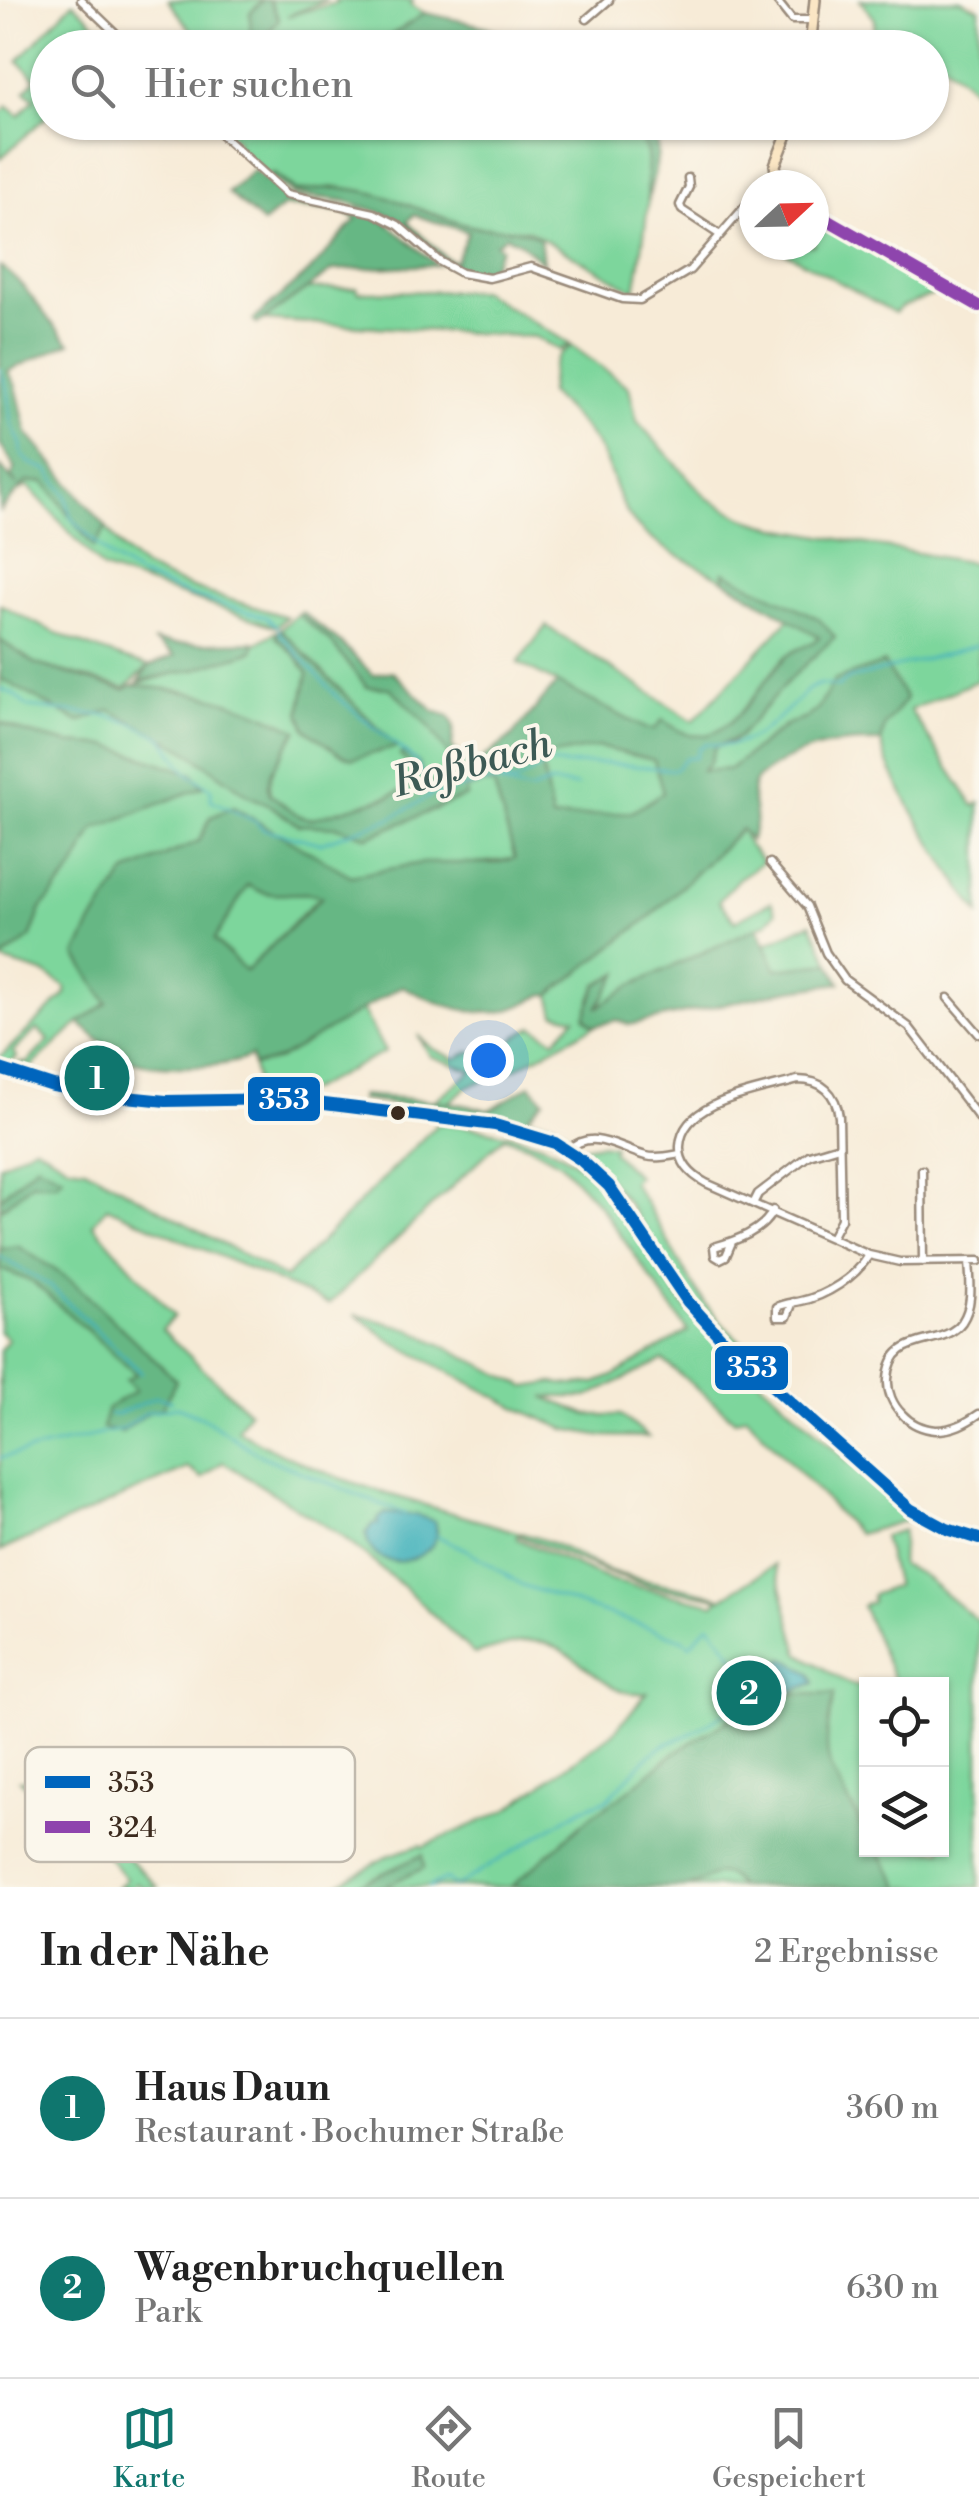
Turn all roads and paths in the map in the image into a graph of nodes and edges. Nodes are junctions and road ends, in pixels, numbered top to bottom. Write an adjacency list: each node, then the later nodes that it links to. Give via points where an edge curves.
1 (81, 0): 7 (street)
2 (609, 0): 5 (street)
3 (776, 0): 6 (street, via 792,20)
4 (815, 0): 6 (main road)
5 (587, 18)
6 (813, 20): 8 (main road)
7 (112, 30)
8 (812, 30)
9 (228, 140): 15 (street, via 287,194 374,213 439,261 478,277 532,267 640,300 690,270)
10 (785, 140): 11 (main road)
11 (776, 170)
12 (688, 178): 15 (street, via 682,210)
13 (739, 213): 15 (street)
14 (829, 221): 16 (main road)
15 (720, 235)
16 (979, 306)
17 (770, 862): 21 (street, via 807,906 845,980 909,1027)
18 (948, 998): 19 (street)
19 (979, 1034)
20 (0, 1070): 23 (main road, via 124,1098 284,1099 475,1122)
21 (979, 1118)
22 (840, 1146): 24 (street, via 834,1098 818,1083 798,1080 701,1110 684,1128); 26 (street, via 810,1154); 28 (street, via 841,1219)
23 (568, 1150): 24 (street, via 592,1139 652,1158); 36 (main road, via 609,1186 688,1302 733,1351 910,1509)
24 (680, 1154): 26 (street, via 696,1178)
25 (922, 1170): 33 (street)
26 (754, 1202): 27 (street)
27 (773, 1210): 28 (street); 29 (street, via 764,1224)
28 (832, 1236): 30 (street)
29 (732, 1242)
30 (869, 1255): 33 (street); 34 (street, via 856,1273)
31 (969, 1261): 32 (street); 33 (street); 35 (street, via 963,1320 948,1334 900,1351 888,1384 898,1411 915,1425 949,1429)
32 (979, 1261)
33 (923, 1262)
34 (793, 1302)
35 (979, 1414)
36 (979, 1539)

